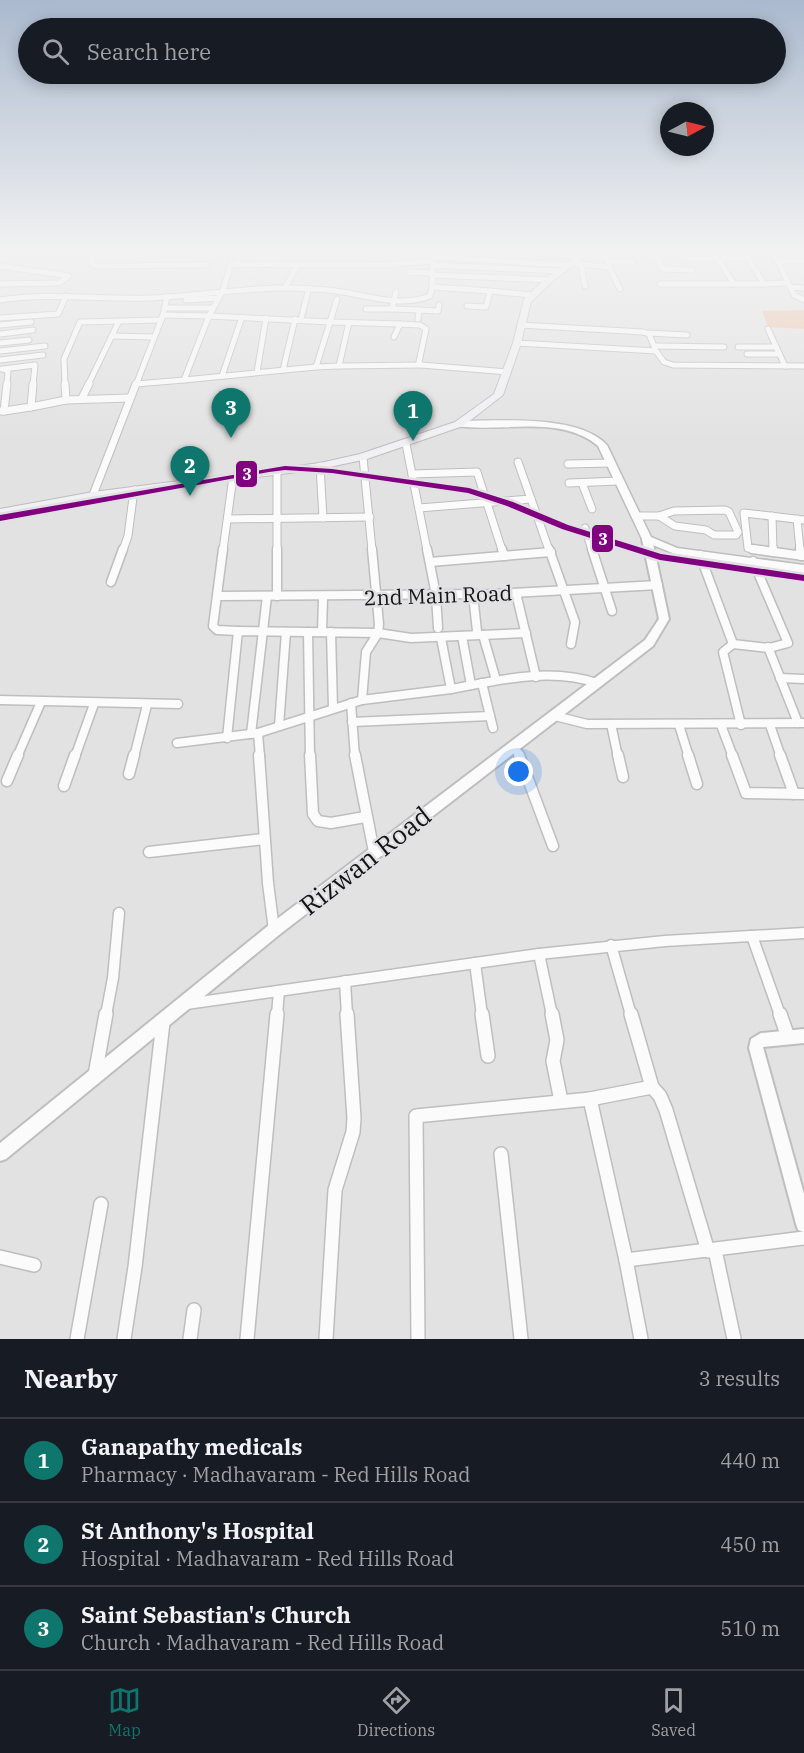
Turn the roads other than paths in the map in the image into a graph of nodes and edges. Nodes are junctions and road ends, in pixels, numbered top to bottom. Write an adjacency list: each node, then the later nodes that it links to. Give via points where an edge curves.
1 (35, 315): 11 (street)
2 (154, 315): 15 (street)
3 (162, 315): 28 (street)
4 (197, 315): 9 (street)
5 (299, 315): 13 (street)
6 (332, 315): 16 (street)
7 (418, 315): 14 (street)
8 (523, 315): 21 (main road)
9 (209, 316): 10 (street); 53 (street)
10 (242, 317): 12 (street); 52 (street)
11 (0, 318)
12 (266, 318): 13 (street); 50 (street)
13 (298, 319): 16 (street); 49 (street)
14 (418, 319)
15 (119, 321): 27 (street); 57 (street, via 86,321 77,325 64,359)
16 (330, 321): 18 (street); 47 (street)
17 (31, 322): 20 (street)
18 (349, 322): 19 (street); 44 (street)
19 (400, 324): 29 (street); 43 (street, via 426,329)
20 (0, 325)
21 (520, 325): 24 (street); 32 (main road)
22 (33, 330): 25 (street)
23 (768, 330): 36 (street)
24 (648, 333): 26 (street); 37 (street)
25 (0, 334)
26 (687, 335)
27 (112, 336): 28 (street); 55 (street)
28 (154, 337): 54 (street)
29 (394, 337)
30 (29, 340): 31 (street)
31 (0, 343)
32 (517, 343): 37 (street); 51 (main road)
33 (45, 346): 38 (street)
34 (724, 346): 37 (street)
35 (738, 347): 36 (street)
36 (776, 347): 40 (street)
37 (655, 348): 45 (street, via 664,362 673,365)
38 (0, 351)
39 (747, 354): 40 (street)
40 (779, 354): 45 (street)
41 (43, 355): 42 (street)
42 (0, 360)
43 (421, 365): 44 (street); 51 (street)
44 (339, 366): 47 (street)
45 (784, 366): 46 (street)
46 (804, 366)
47 (316, 367): 49 (street)
48 (1, 369): 58 (street, via 35,365); 59 (street, via 8,370)
49 (283, 370): 50 (street)
50 (257, 372): 52 (street)
51 (508, 372): 60 (main road, via 498,395)
52 (222, 376): 53 (street)
53 (184, 380): 54 (street)
54 (136, 384): 56 (street)
55 (82, 398): 56 (street); 57 (street)
56 (130, 398): 75 (street)
57 (66, 400): 58 (street)
58 (31, 407): 59 (street)
59 (2, 411)
60 (459, 424): 61 (main road); 64 (main road, via 526,424 584,431 599,441)
61 (406, 444): 62 (main road); 68 (street)
62 (363, 457): 66 (main road); 84 (street)
63 (519, 462): 76 (street)
64 (611, 463): 65 (street); 70 (main road)
65 (568, 464)
66 (320, 466): 67 (main road); 85 (street)
67 (277, 471): 69 (main road); 88 (street)
68 (412, 474): 77 (street, via 477,472); 78 (street)
69 (233, 477): 73 (main road); 87 (street)
70 (619, 481): 72 (street); 81 (main road)
71 (569, 483): 72 (street)
72 (582, 483): 79 (street)
73 (134, 490): 74 (main road); 100 (street, via 128,536)
74 (114, 493): 75 (main road); 86 (main road)
75 (93, 495): 80 (main road)
76 (531, 499): 77 (street); 92 (street)
77 (488, 503): 78 (street); 95 (street)
78 (419, 508): 98 (street)
79 (592, 509)
80 (0, 512)
81 (636, 516): 82 (street); 91 (main road)
82 (659, 516): 82 (street, via 674,511 725,510 738,532 714,535 675,526)
83 (772, 516): 89 (street); 93 (street); 93 (street, via 744,513 748,548)
84 (370, 517): 85 (street); 110 (street)
85 (323, 518): 88 (street)
86 (0, 519)
87 (228, 519): 88 (street); 106 (street)
88 (277, 519): 108 (street)
89 (800, 520): 96 (street)
90 (585, 528): 102 (street)
91 (647, 539): 94 (main road, via 675,551); 101 (street, Rizwan Road)
92 (551, 552): 95 (street); 103 (street)
93 (773, 552): 96 (street)
94 (700, 555): 97 (main road); 125 (street)
95 (504, 556): 98 (street)
96 (802, 556)
97 (753, 561): 99 (main road); 126 (street, via 788,643)
98 (430, 562): 109 (street)
99 (804, 569)
100 (111, 582)
101 (658, 585): 102 (street, 2nd Main Road); 131 (street, Rizwan Road, via 664,619 661,626 649,643)
102 (606, 589): 103 (street, 2nd Main Road); 112 (street)
103 (564, 590): 104 (street, 2nd Main Road); 124 (street, via 576,626)
104 (516, 593): 105 (street, 2nd Main Road); 121 (street)
105 (473, 595): 109 (street, 2nd Main Road); 120 (street)
106 (218, 596): 107 (street, 2nd Main Road); 114 (street, via 214,628)
107 (267, 596): 108 (street, 2nd Main Road); 115 (street)
108 (278, 596): 111 (street, 2nd Main Road)
109 (436, 596): 110 (street, 2nd Main Road); 113 (street)
110 (376, 597): 111 (street, 2nd Main Road); 119 (street)
111 (323, 598): 118 (street)
112 (612, 611)
113 (438, 628)
114 (238, 631): 115 (street); 156 (street)
115 (264, 631): 116 (street); 155 (street)
116 (286, 632): 117 (street); 153 (street)
117 (308, 632): 118 (street); 143 (street)
118 (327, 632): 119 (street); 142 (street)
119 (378, 633): 123 (street); 136 (street, via 366,652)
120 (480, 633): 121 (street); 122 (street); 130 (street)
121 (526, 633): 127 (street)
122 (462, 636): 123 (street); 133 (street)
123 (441, 639): 134 (street)
124 (571, 644)
125 (733, 644): 126 (street); 151 (street, via 723,652)
126 (768, 647): 128 (street)
127 (536, 677): 130 (street); 131 (street, via 572,675)
128 (780, 678): 129 (street); 147 (street)
129 (804, 679)
130 (496, 680): 132 (street)
131 (597, 682): 144 (street, Rizwan Road)
132 (482, 683): 133 (street); 145 (street)
133 (471, 686): 134 (street)
134 (451, 689): 136 (street)
135 (0, 700): 137 (street)
136 (362, 700): 138 (street)
137 (41, 702): 139 (street); 161 (street)
138 (351, 703): 142 (street); 146 (street)
139 (94, 704): 141 (street); 163 (street)
140 (178, 704): 141 (street)
141 (147, 705): 159 (street)
142 (333, 708): 143 (street)
143 (308, 716): 153 (street); 165 (street, via 315,819 331,823)
144 (555, 716): 148 (street, via 587,724); 158 (street, Rizwan Road)
145 (490, 717): 146 (street); 154 (street)
146 (352, 722): 165 (street)
147 (801, 723): 152 (street)
148 (611, 724): 149 (street); 160 (street)
149 (679, 725): 150 (street); 162 (street)
150 (721, 725): 151 (street); 164 (street, via 746,793)
151 (741, 725): 152 (street)
152 (770, 725): 164 (street)
153 (279, 726): 155 (street)
154 (493, 728)
155 (254, 734): 156 (street); 166 (street)
156 (227, 738): 157 (street)
157 (177, 743)
158 (514, 746): 167 (street); 169 (street, Rizwan Road)
159 (129, 774)
160 (623, 777)
161 (7, 781)
162 (698, 784)
163 (64, 786)
164 (799, 794)
165 (365, 817): 169 (street)
166 (264, 839): 168 (street); 171 (street)
167 (553, 846)
168 (149, 852)
169 (374, 852): 171 (street, Rizwan Road)
170 (119, 913): 184 (street, via 113,978)
171 (274, 930): 179 (street, Rizwan Road)
172 (804, 933): 173 (street)
173 (752, 936): 174 (street); 182 (street)
174 (611, 945): 175 (street); 185 (street)
175 (538, 954): 176 (street); 187 (street, via 557,1040 553,1061)
176 (475, 963): 177 (street); 183 (street)
177 (345, 981): 178 (street); 202 (street, via 354,1118 335,1190)
178 (279, 991): 179 (street); 201 (street)
179 (179, 1005): 180 (street, Rizwan Road)
180 (163, 1021): 184 (street, Rizwan Road); 199 (street)
181 (804, 1036): 182 (street)
182 (789, 1037): 191 (street, via 756,1044)
183 (488, 1056)
184 (95, 1075): 188 (street, Rizwan Road)
185 (652, 1087): 186 (street); 193 (street, via 666,1110)
186 (590, 1099): 187 (street); 195 (street)
187 (561, 1101): 203 (street, via 416,1116)
188 (1, 1151)
189 (501, 1154): 204 (street)
190 (101, 1204): 198 (street)
191 (804, 1222)
192 (804, 1238): 193 (street)
193 (712, 1250): 195 (street); 206 (street)
194 (0, 1257): 196 (street)
195 (626, 1260): 205 (street)
196 (34, 1265)
197 (194, 1310): 200 (street)
198 (77, 1339)
199 (124, 1339)
200 (190, 1339)
201 (247, 1339)
202 (326, 1339)
203 (418, 1339)
204 (521, 1339)
205 (641, 1339)
206 (734, 1339)

